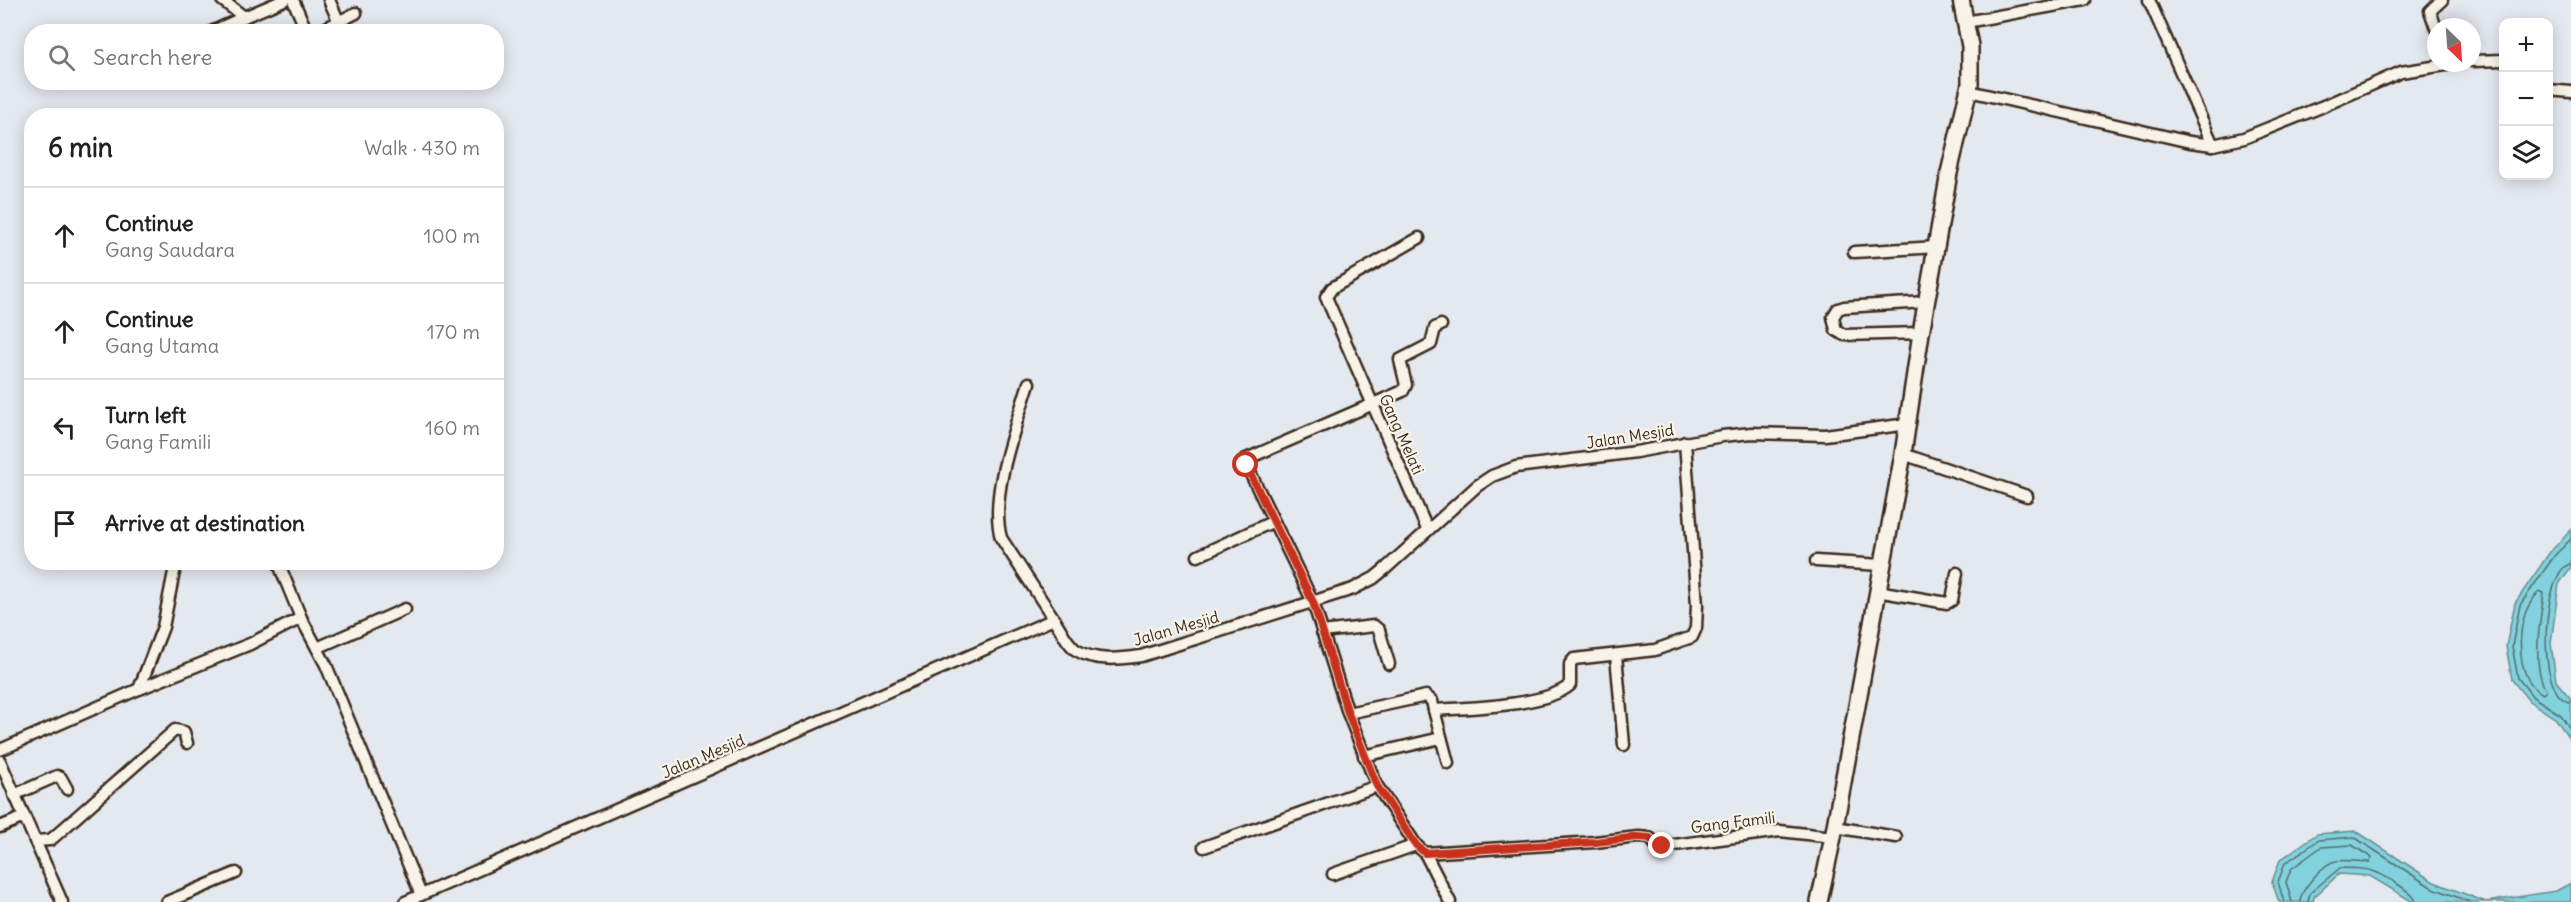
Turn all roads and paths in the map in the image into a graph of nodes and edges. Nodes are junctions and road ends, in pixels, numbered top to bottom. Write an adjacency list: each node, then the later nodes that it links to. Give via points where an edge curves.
1 (222, 0): 10 (street)
2 (284, 0): 10 (street)
3 (293, 0): 15 (street)
4 (329, 0): 12 (street)
5 (1961, 0): 13 (street)
6 (2085, 0): 13 (street)
7 (2149, 0): 23 (street)
8 (2442, 0): 11 (street, via 2430,10)
9 (356, 14): 12 (street)
10 (244, 17): 14 (street)
11 (2433, 18)
12 (339, 22): 16 (street)
13 (1966, 22): 21 (street, via 1971,59)
14 (228, 24)
15 (304, 24)
16 (335, 24)
17 (2499, 60): 18 (street)
18 (2481, 61)
19 (2427, 67): 23 (street, via 2401,72 2244,138)
20 (2553, 90): 22 (street)
21 (1969, 91): 23 (street); 25 (street, via 1951,163)
22 (2571, 92)
23 (2213, 145)
24 (1419, 238): 31 (street, Gang Melati, via 1328,292 1328,304)
25 (1937, 247): 26 (street); 27 (street)
26 (1854, 252)
27 (1926, 302): 29 (street); 29 (street, via 1844,307 1833,317 1836,330 1844,335)
28 (1441, 325): 31 (street, via 1435,328 1431,344 1400,360 1406,389)
29 (1921, 333): 32 (street)
30 (1029, 383): 48 (street, via 1009,446 997,524 1001,538)
31 (1372, 405): 36 (street, via 1244,460); 37 (street, Gang Melati)
32 (1908, 424): 33 (street, Jalan Mesjid, via 1825,435 1752,433); 34 (street)
33 (1685, 442): 37 (street, Jalan Mesjid, via 1504,471 1477,486); 51 (street, via 1697,605 1695,633 1672,645)
34 (1903, 454): 35 (street); 40 (street)
35 (2027, 496)
36 (1272, 522): 38 (street); 45 (street)
37 (1427, 529): 45 (street, Jalan Mesjid, via 1374,578)
38 (1198, 556)
39 (1816, 561): 40 (street)
40 (1882, 565): 44 (street)
41 (174, 570): 53 (street, via 163,627)
42 (281, 570): 47 (street)
43 (1957, 573): 44 (street, via 1952,600 1947,603)
44 (1877, 591): 68 (street)
45 (1313, 602): 48 (street, Jalan Mesjid, via 1124,658 1096,657 1075,649); 49 (street)
46 (405, 609): 50 (street)
47 (301, 618): 50 (street); 53 (street, via 250,644)
48 (1054, 619): 76 (street, Jalan Mesjid)
49 (1322, 632): 52 (street, via 1374,626 1379,630); 55 (street)
50 (317, 648): 76 (street)
51 (1616, 655): 54 (street, via 1571,661 1570,685 1556,693 1503,705); 58 (street)
52 (1389, 664)
53 (139, 689): 59 (street)
54 (1434, 711): 55 (street, via 1426,696); 56 (street)
55 (1348, 713): 60 (street)
56 (1441, 738): 60 (street); 62 (street)
57 (187, 743): 70 (street, via 184,732 175,730 54,837)
58 (1624, 745)
59 (0, 750)
60 (1364, 756): 63 (street)
61 (0, 761): 65 (street)
62 (1448, 763)
63 (1377, 786): 71 (street); 72 (street)
64 (68, 789): 65 (street, via 57,776)
65 (14, 795): 66 (street)
66 (24, 817): 67 (street); 70 (street)
67 (0, 827)
68 (1834, 832): 69 (street, Gang Famili); 73 (street, Gang Famili, via 1780,831 1667,846 1638,837); 81 (street)
69 (1896, 837)
70 (34, 841): 77 (street)
71 (1416, 845): 73 (street); 75 (street)
72 (1204, 847)
73 (1425, 853): 80 (street)
74 (236, 873): 78 (street)
75 (1333, 874)
76 (421, 895): 79 (street, Jalan Mesjid)
77 (62, 902)
78 (167, 902)
79 (405, 902)
80 (1450, 902)
81 (1819, 902)

